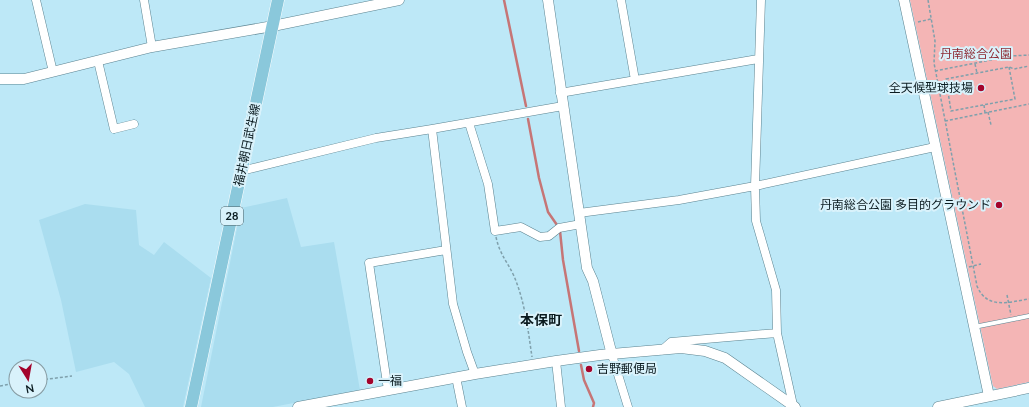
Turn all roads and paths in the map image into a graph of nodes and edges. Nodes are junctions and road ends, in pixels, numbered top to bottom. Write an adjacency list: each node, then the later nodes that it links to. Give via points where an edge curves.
1 (36, 0): 22 (street)
2 (144, 0): 14 (street)
3 (278, 0): 13 (main road, 福井朝日武生線 / 28)
4 (399, 0): 10 (street)
5 (548, 0): 26 (street)
6 (621, 0): 25 (street)
7 (761, 0): 16 (street)
8 (904, 0): 12 (street)
9 (928, 0): 11 (path)
10 (373, 3): 13 (street)
11 (931, 19): 12 (path); 21 (path, via 935,41)
12 (909, 23): 36 (street)
13 (273, 26): 14 (street); 37 (main road, 福井朝日武生線 / 28)
14 (152, 47): 17 (street)
15 (1029, 55): 18 (path)
16 (758, 59): 25 (street); 38 (street)
17 (98, 61): 22 (street); 33 (street, via 114,128)
18 (975, 64): 21 (path); 23 (path)
19 (1029, 66): 20 (path, via 1014,69)
20 (1009, 67): 23 (path); 28 (path, via 1016,99)
21 (935, 71): 31 (path)
22 (53, 72): 24 (street, via 24,79)
23 (977, 73): 28 (path, via 946,79 952,112)
24 (0, 79)
25 (635, 80): 26 (street)
26 (560, 92): 29 (street)
27 (1029, 104): 30 (path)
28 (984, 105): 30 (path)
29 (563, 106): 32 (street); 39 (street)
30 (986, 113): 31 (path); 34 (path)
31 (945, 121): 45 (path, via 977,286 991,301 1000,304)
32 (469, 123): 35 (street); 41 (street, via 488,184)
33 (134, 124)
34 (991, 125)
35 (432, 129): 37 (street, via 376,138); 42 (street)
36 (935, 147): 38 (street); 48 (street)
37 (242, 171): 62 (main road, 福井朝日武生線 / 28)
38 (755, 186): 39 (street, via 680,200); 49 (street, via 756,221 776,290)
39 (579, 213): 40 (street)
40 (581, 224): 41 (street, via 559,228 549,236 540,237 521,227); 51 (street, via 587,268 593,281)
41 (495, 231): 53 (path, via 498,249 514,276 523,303)
42 (446, 250): 54 (street, via 453,304); 59 (street, via 369,263)
43 (1006, 295): 45 (path)
44 (1029, 299): 45 (path)
45 (1008, 302): 47 (path)
46 (1029, 316): 47 (lane)
47 (1012, 320): 48 (lane)
48 (974, 327): 60 (street)
49 (777, 333): 50 (street, via 670,342); 61 (street)
50 (662, 350): 51 (street); 61 (street, via 705,350 725,358)
51 (612, 355): 52 (street); 66 (street)
52 (556, 361): 53 (street); 65 (street)
53 (534, 365): 54 (street)
54 (474, 374): 56 (street)
55 (72, 376): 57 (path)
56 (456, 377): 59 (street); 64 (street)
57 (48, 379)
58 (1029, 388): 60 (street)
59 (388, 390): 63 (street)
60 (989, 396): 67 (street)
61 (794, 406)
62 (191, 407)
63 (298, 407)
64 (462, 407)
65 (561, 407)
66 (628, 407)
67 (938, 407)

